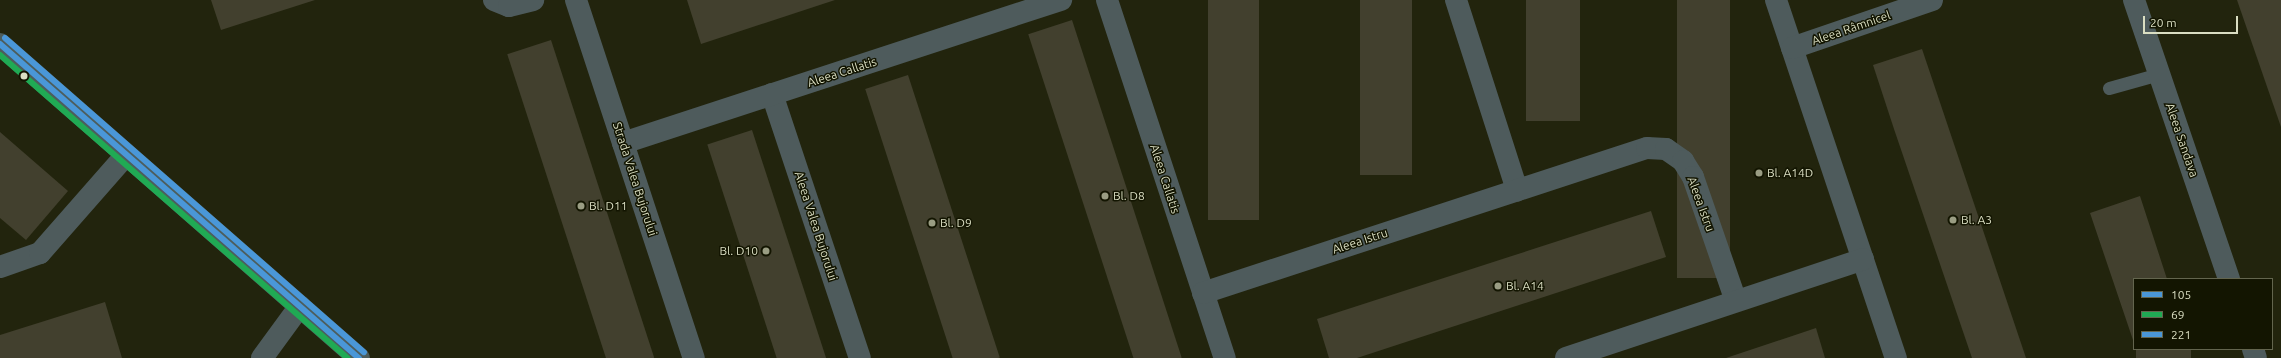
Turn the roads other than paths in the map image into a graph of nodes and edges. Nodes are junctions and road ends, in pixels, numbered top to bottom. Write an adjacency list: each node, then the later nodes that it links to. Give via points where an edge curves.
1 (494, 0): 2 (street, via 509,6)
2 (533, 0)
3 (576, 0): 15 (street, Strada Valea Bujorului)
4 (1061, 0): 14 (street, Aleea Callatis)
5 (1107, 0): 21 (street, Aleea Callatis)
6 (1456, 0): 17 (street)
7 (1776, 0): 11 (street)
8 (1932, 0): 11 (street, Aleea Râmnicel)
9 (2134, 0): 12 (street, Aleea Sandava)
10 (0, 44): 16 (main road)
11 (1792, 48): 18 (street)
12 (2159, 74): 13 (lane); 20 (street, Aleea Sandava)
13 (2109, 88)
14 (772, 94): 15 (street, Aleea Callatis); 27 (street, Aleea Valea Bujorului)
15 (624, 143): 26 (street, Strada Valea Bujorului)
16 (126, 155): 19 (street, via 40,253); 23 (main road)
17 (1517, 190): 21 (street, Aleea Istru); 22 (street, Aleea Istru, via 1647,148 1666,149 1683,161 1693,177)
18 (1863, 259): 22 (street); 30 (street)
19 (0, 267)
20 (2229, 278)
21 (1204, 293): 28 (street, Aleea Callatis)
22 (1736, 301): 29 (street)
23 (300, 306): 24 (street); 25 (main road)
24 (262, 358)
25 (359, 358)
26 (694, 358)
27 (860, 358)
28 (1225, 358)
29 (1566, 358)
30 (1896, 358)

